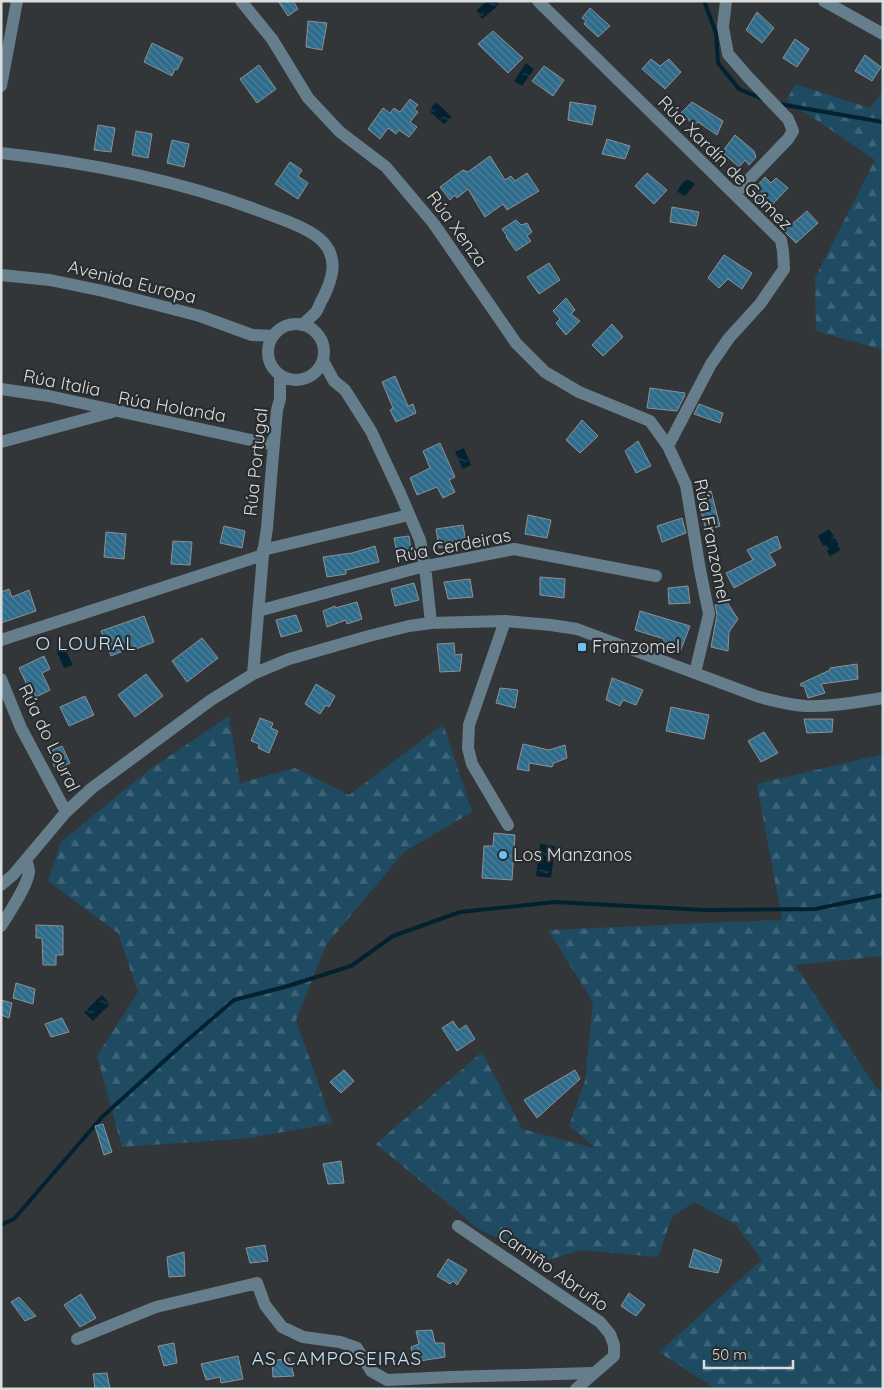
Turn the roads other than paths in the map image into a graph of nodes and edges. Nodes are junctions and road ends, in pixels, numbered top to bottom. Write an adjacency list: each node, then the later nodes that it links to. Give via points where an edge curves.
1 (17, 1): 7 (street)
2 (241, 1): 29 (street, Rúa Xenza, via 272,39 308,98 340,132 386,167 434,224 516,343 545,372 579,392 650,421)
3 (538, 1): 9 (street, Rúa Xardín de Gómez)
4 (726, 1): 9 (street, via 723,27 728,54 788,119 793,131)
5 (824, 1): 6 (street)
6 (883, 34)
7 (1, 86)
8 (1, 153): 11 (street, via 157,180 237,203 314,234 332,257 333,268 330,285)
9 (735, 194): 29 (street, Rúa Xardín de Gómez, via 781,240 784,268 760,304 729,338 711,364)
10 (1, 274): 14 (street, Avenida Europa, via 103,290 200,316)
11 (316, 312): 12 (street); 13 (street)
12 (302, 325): 13 (street); 15 (street, via 283,327)
13 (314, 331): 17 (street, via 324,348)
14 (252, 334): 15 (street, Avenida Europa); 16 (street, Avenida Europa)
15 (273, 336): 16 (street)
16 (268, 349): 19 (street, via 271,364)
17 (323, 361): 18 (street); 21 (street)
18 (313, 374): 20 (street); 21 (street)
19 (280, 375): 20 (street); 23 (street, Rúa Portugal)
20 (294, 380): 23 (street, Rúa Portugal)
21 (334, 381): 30 (street, via 345,390 371,431)
22 (1, 389): 24 (street, Rúa Italia)
23 (280, 399): 28 (street, Rúa Portugal)
24 (65, 400): 25 (street, Rúa Italia); 26 (street, via 69,415)
25 (116, 411): 26 (street, Rúa Holanda); 28 (street, Rúa Holanda)
26 (64, 424): 27 (street, Rúa Holanda)
27 (1, 442)
28 (274, 445): 31 (street, Rúa Portugal)
29 (668, 446): 40 (street, Rúa Franzomel, via 686,485 709,614)
30 (409, 515): 32 (street); 34 (street, via 420,540)
31 (267, 528): 32 (street, Rúa Portugal, via 275,535); 33 (street, Rúa Portugal)
32 (296, 542): 33 (street)
33 (263, 552): 36 (street); 39 (street)
34 (425, 566): 35 (street, Rúa Cerdeiras, via 514,549); 36 (street, Rúa Cerdeiras); 38 (street)
35 (656, 576)
36 (258, 611): 41 (street)
37 (505, 621): 38 (street); 40 (street, via 577,629); 45 (street, via 468,725 468,748 472,764)
38 (431, 624): 41 (street, via 369,636)
39 (1, 640)
40 (695, 673): 43 (street, via 781,703 828,705)
41 (253, 674): 44 (street, via 211,700 92,788)
42 (1, 679): 44 (street, Rúa do Loural, via 21,728)
43 (883, 698)
44 (66, 812): 46 (street)
45 (508, 825)
46 (26, 861): 47 (street); 48 (street, via 29,870 27,880)
47 (1, 885)
48 (1, 926)
49 (458, 1226): 51 (street, Camiño Abruño, via 600,1322 610,1334 614,1356)
50 (77, 1339): 52 (street, via 156,1307 257,1283 265,1305 282,1327 303,1338 340,1342 357,1348 371,1371 387,1380)
51 (592, 1373): 52 (street); 53 (street)
52 (452, 1383)
53 (576, 1389)

